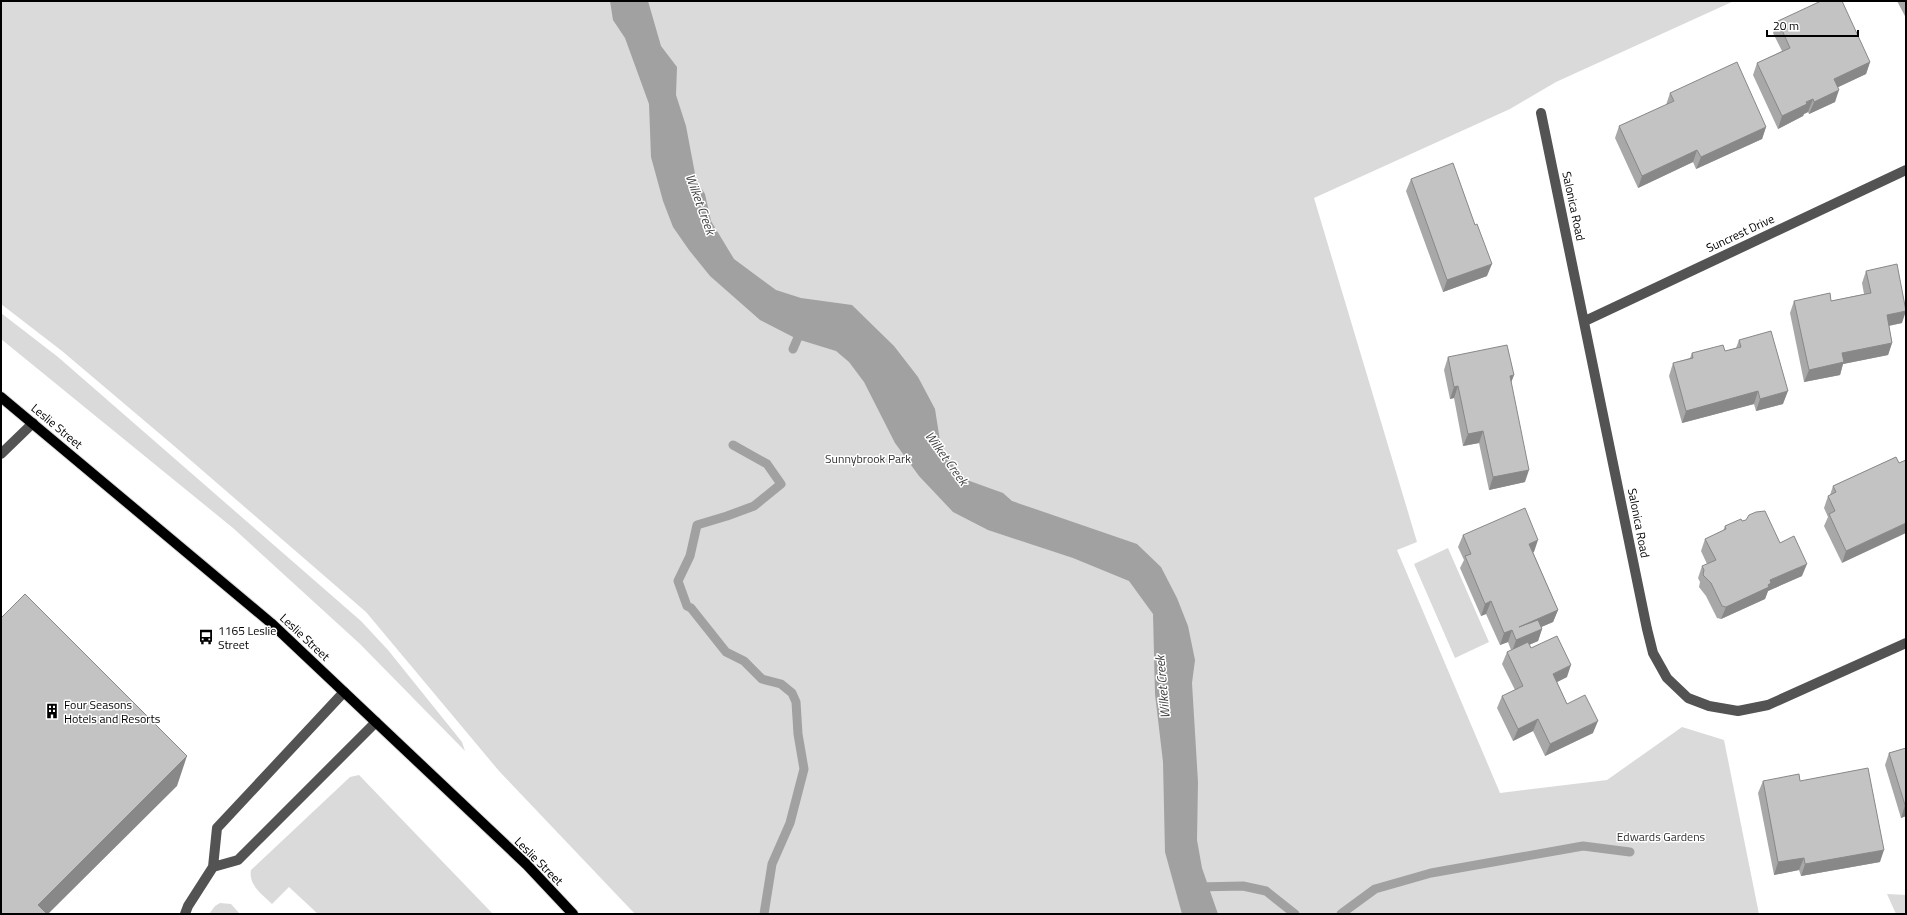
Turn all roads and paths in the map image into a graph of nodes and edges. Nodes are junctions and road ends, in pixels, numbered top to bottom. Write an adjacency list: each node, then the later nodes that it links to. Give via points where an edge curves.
1 (1541, 113): 3 (street, Salonica Road)
2 (1906, 170): 3 (street, Suncrest Drive)
3 (1585, 321): 7 (street, Salonica Road, via 1647,629 1653,653 1667,678 1688,698 1709,706 1738,710 1768,705)
4 (1, 397): 5 (main road, Leslie Street)
5 (33, 423): 6 (street); 8 (main road, Leslie Street, via 271,623)
6 (1, 454)
7 (1906, 643)
8 (344, 692): 9 (main road, Leslie Street); 10 (street, via 217,828)
9 (376, 722): 10 (street, via 238,860); 12 (main road, Leslie Street, via 527,866)
10 (213, 867): 11 (street)
11 (185, 914)
12 (573, 914)

